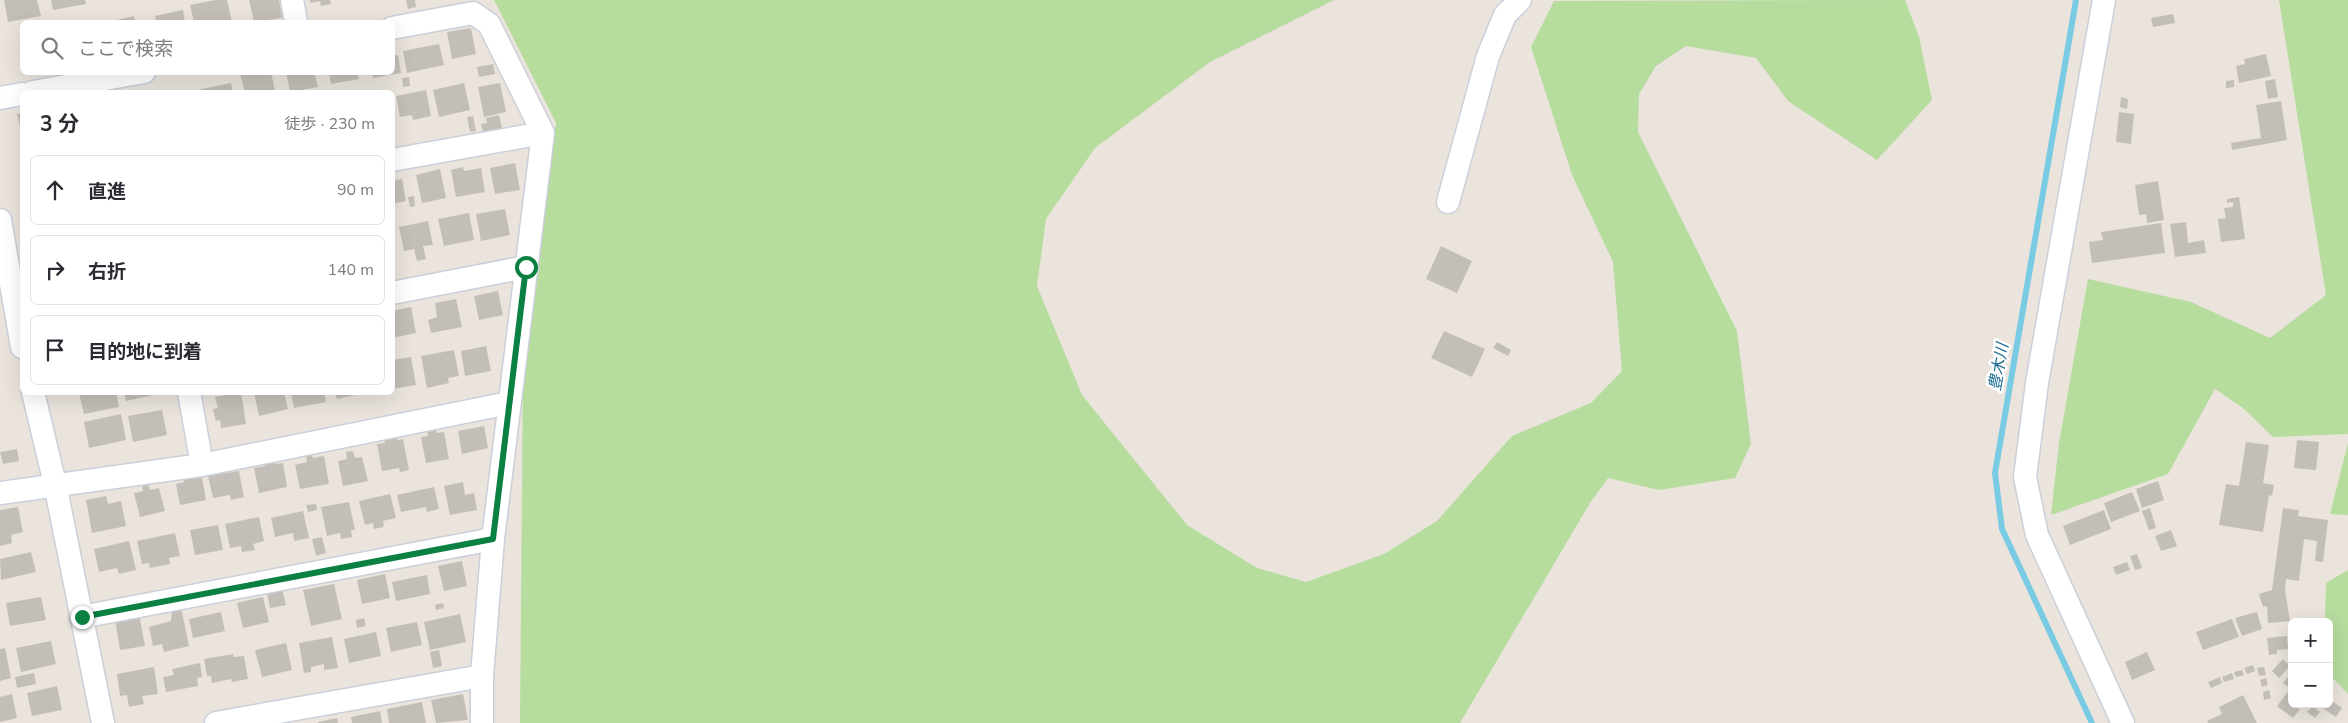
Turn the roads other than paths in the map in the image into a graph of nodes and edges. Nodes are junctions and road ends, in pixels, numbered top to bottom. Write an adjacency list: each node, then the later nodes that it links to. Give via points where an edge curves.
1 (292, 0): 4 (street)
2 (1520, 0): 12 (street, via 1505,14 1488,56)
3 (2104, 0): 29 (street, via 2037,383 2025,477 2037,535)
4 (296, 20)
5 (395, 27): 10 (street, via 473,13 489,24)
6 (136, 80): 7 (street)
7 (50, 90)
8 (20, 94): 9 (street)
9 (0, 98)
10 (543, 133): 11 (street); 14 (street)
11 (395, 159)
12 (1448, 202)
13 (0, 220): 16 (street)
14 (526, 267): 15 (street); 19 (street)
15 (395, 292)
16 (20, 335)
17 (34, 395): 21 (street)
18 (190, 395): 20 (street)
19 (509, 403): 20 (street); 23 (street)
20 (202, 465): 21 (street)
21 (55, 484): 22 (street); 24 (street)
22 (0, 493)
23 (493, 539): 24 (street); 25 (street)
24 (82, 617): 26 (street)
25 (482, 676): 27 (street); 28 (street)
26 (103, 723)
27 (216, 723)
28 (482, 723)
29 (2123, 723)

